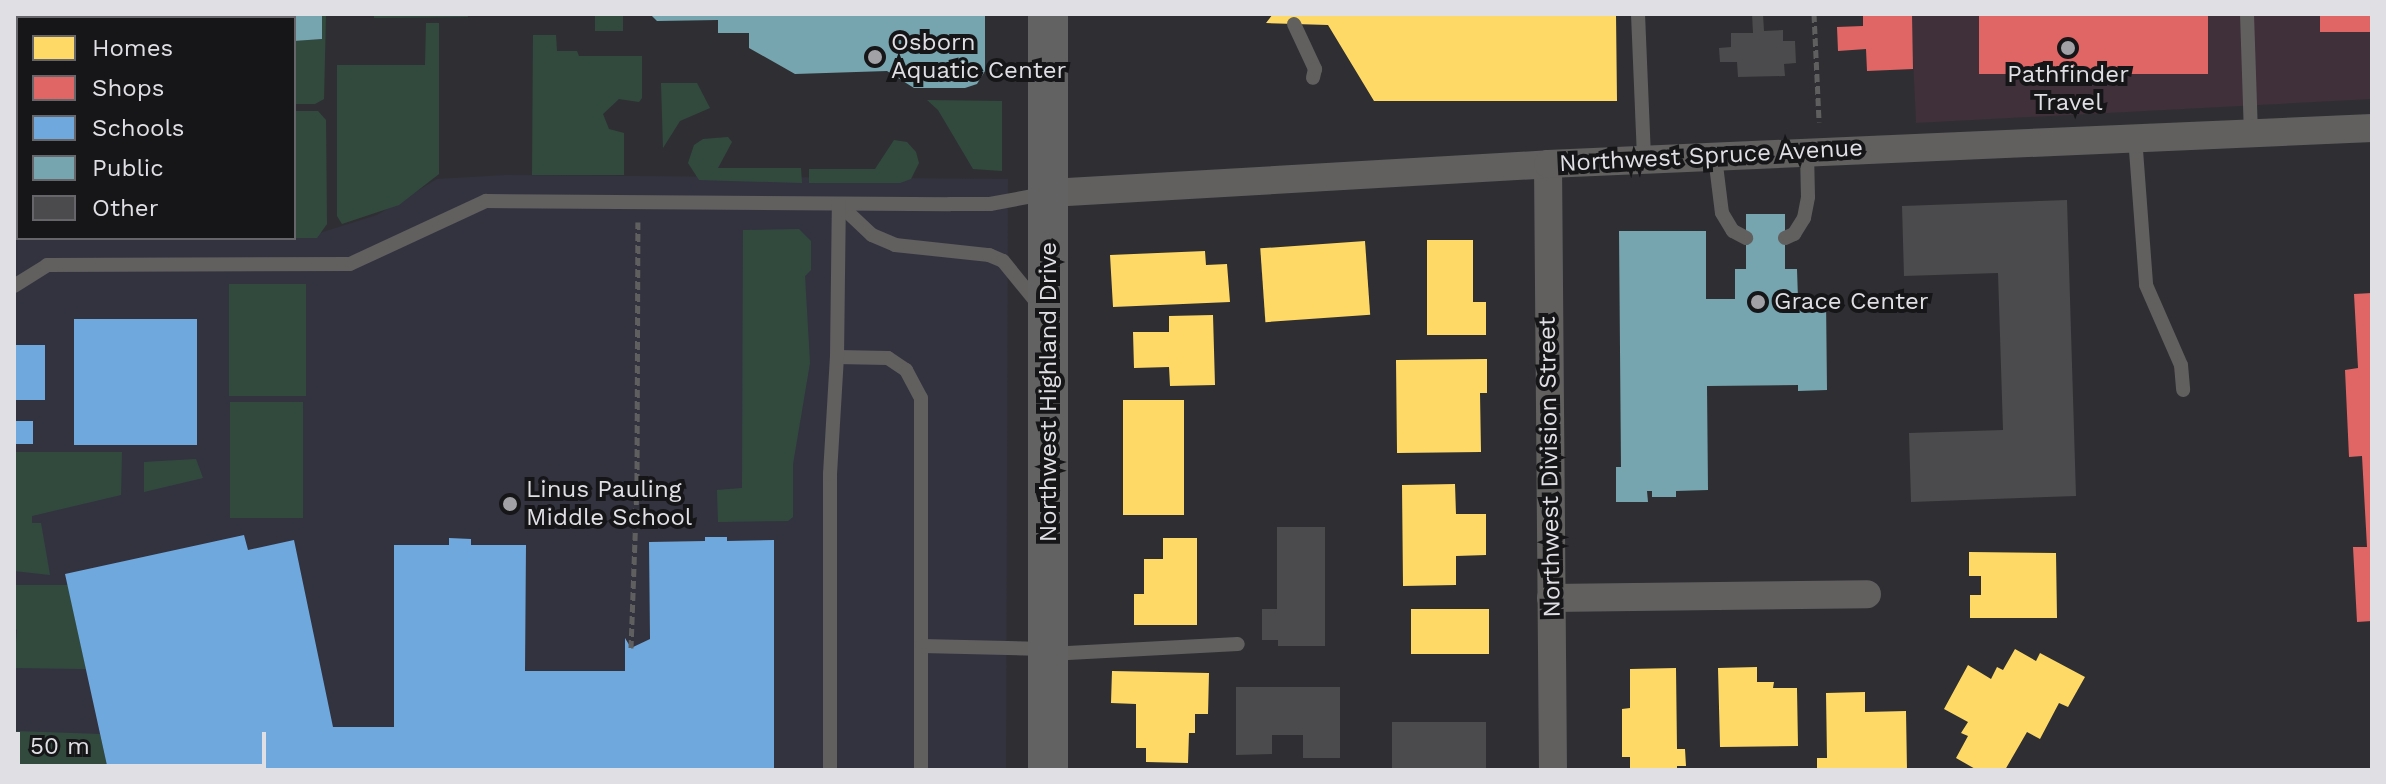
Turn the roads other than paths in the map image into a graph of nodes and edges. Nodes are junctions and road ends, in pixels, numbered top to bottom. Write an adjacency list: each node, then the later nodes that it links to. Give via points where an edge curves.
1 (1048, 14): 13 (street, Northwest Highland Drive)
2 (1638, 14): 11 (lane)
3 (2247, 14): 7 (lane)
4 (1294, 24): 5 (lane, via 1315,69)
5 (1313, 78)
6 (2372, 128): 7 (street, Northwest Spruce Avenue)
7 (2251, 133): 8 (street, Northwest Spruce Avenue)
8 (2135, 137): 9 (street, Northwest Spruce Avenue); 20 (lane, via 2146,285 2181,365)
9 (1814, 152): 10 (street, Northwest Spruce Avenue); 16 (lane, via 1804,218)
10 (1715, 157): 11 (street, Northwest Spruce Avenue); 15 (lane, via 1722,213 1733,231)
11 (1644, 160): 12 (street, Northwest Spruce Avenue)
12 (1548, 164): 13 (street, Northwest Spruce Avenue); 22 (street, Northwest Division Street)
13 (1050, 193): 14 (lane, via 990,204); 18 (street, Northwest Highland Drive)
14 (839, 204): 17 (lane, via 486,201 350,264 47,265); 18 (lane, via 872,235 895,245 1003,261); 19 (lane)
15 (1746, 238)
16 (1785, 238)
17 (14, 286)
18 (1050, 318): 25 (street, Northwest Highland Drive)
19 (837, 357): 24 (lane, via 888,358 906,370 921,398); 26 (lane, via 830,474)
20 (2183, 390)
21 (1867, 594): 22 (street)
22 (1551, 598): 29 (street, Northwest Division Street)
23 (1238, 644): 25 (lane)
24 (922, 646): 25 (lane); 27 (lane)
25 (1049, 651): 28 (street, Northwest Highland Drive)
26 (830, 770)
27 (921, 770)
28 (1048, 770)
29 (1553, 770)

